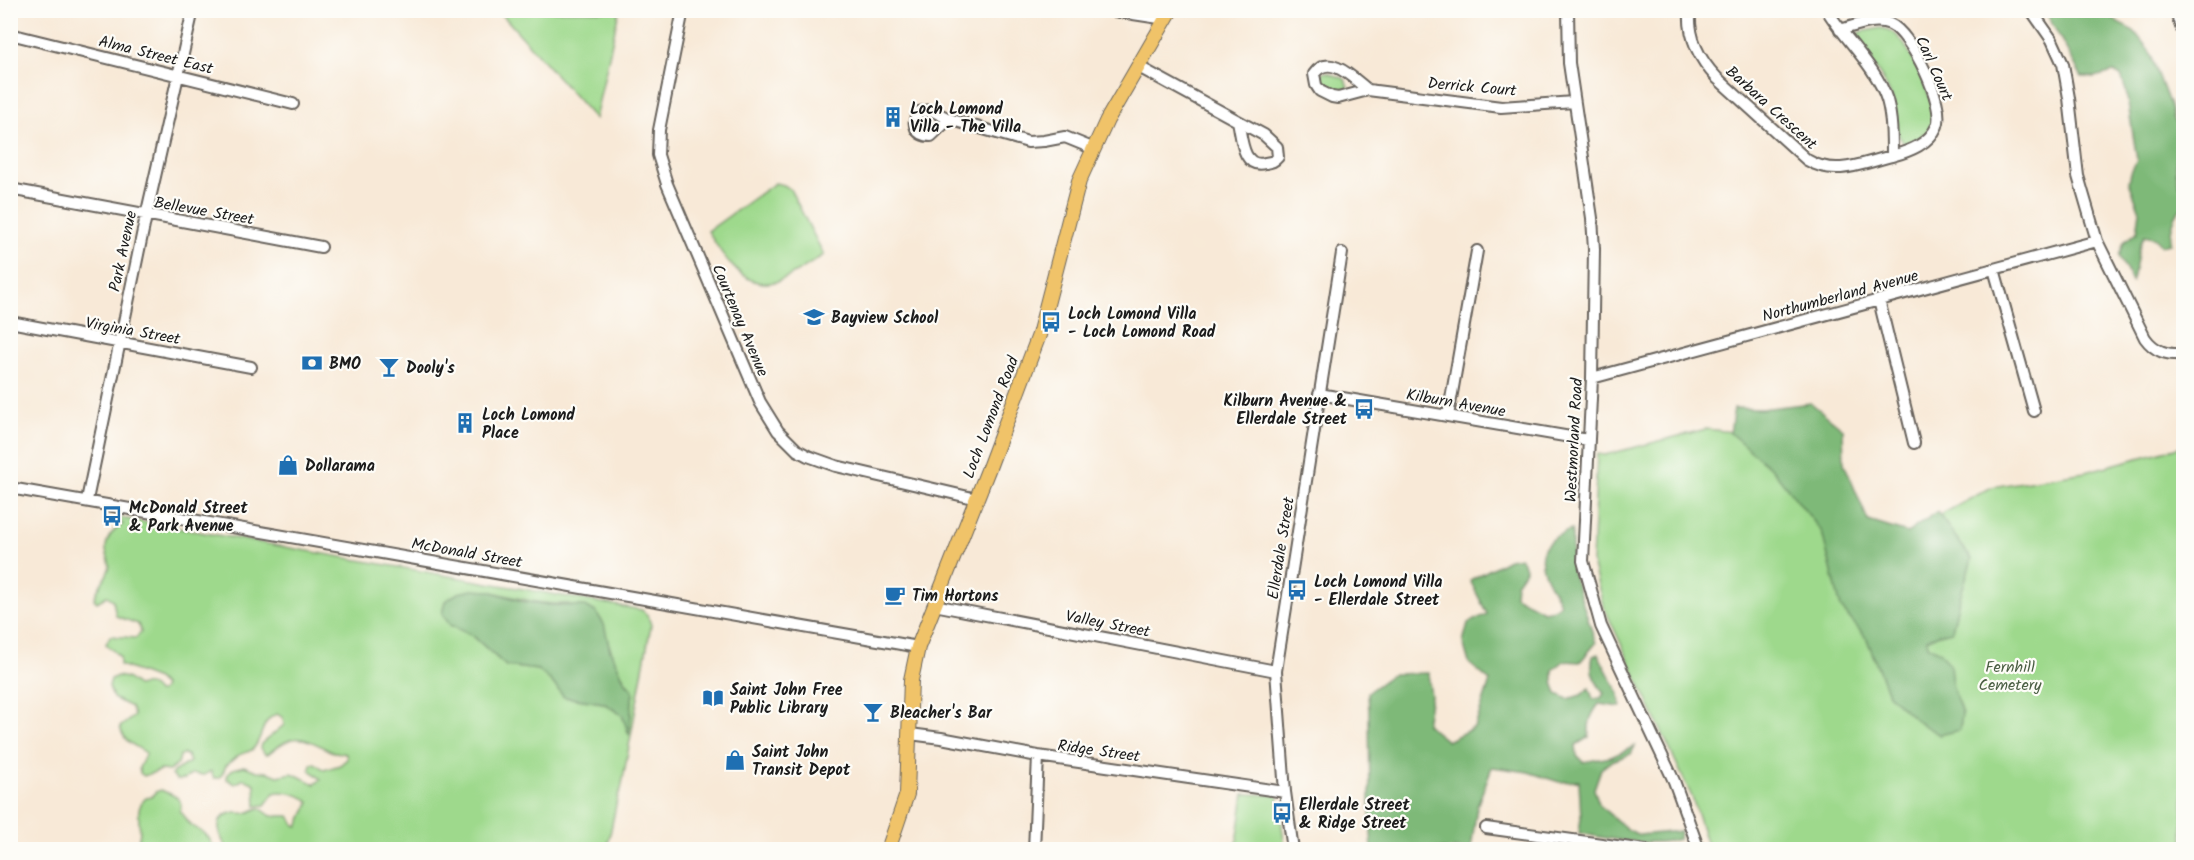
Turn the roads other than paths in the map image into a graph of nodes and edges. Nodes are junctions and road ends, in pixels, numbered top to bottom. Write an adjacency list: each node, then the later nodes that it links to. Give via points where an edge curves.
1 (193, 10): 14 (street, Park Avenue)
2 (683, 10): 41 (street, Courtenay Avenue, via 661,113 658,155 683,222 769,418 787,441 808,456)
3 (1107, 10): 9 (street)
4 (1568, 10): 16 (street, Westmorland Road)
5 (1690, 10): 21 (street, Barbara Crescent, via 1694,42 1707,66 1807,160 1823,168 1841,169)
6 (1827, 10): 10 (street)
7 (2031, 10): 24 (street, via 2063,64 2078,176)
8 (2175, 10): 12 (street)
9 (1169, 15): 13 (main road, Loch Lomond Road)
10 (1840, 30): 21 (street, via 1885,94); 21 (street, Carl Court, via 1876,22 1896,28 1912,46 1936,99 1939,119 1932,134 1920,145)
11 (10, 34): 14 (street, Alma Street East)
12 (2184, 36)
13 (1139, 67): 19 (street); 20 (main road, Loch Lomond Road)
14 (179, 75): 17 (street, Alma Street East); 23 (street, Park Avenue)
15 (1368, 90): 15 (street, Derrick Court, via 1335,67 1325,65 1314,74 1316,86 1332,97); 16 (street, Derrick Court, via 1501,107)
16 (1574, 102): 34 (street, Westmorland Road, via 1592,218)
17 (293, 104)
18 (950, 119): 20 (street, via 1028,142 1065,137)
19 (1238, 121): 19 (street, via 1264,135 1277,147 1278,157 1257,165 1248,160)
20 (1092, 148): 41 (main road, Loch Lomond Road, via 1077,187 1039,334)
21 (1892, 156)
22 (10, 189): 23 (street, Bellevue Street)
23 (146, 216): 25 (street, Bellevue Street); 31 (street, Park Avenue)
24 (2097, 241): 28 (street, Northumberland Avenue); 32 (street, via 2147,341 2166,354)
25 (321, 247)
26 (1477, 251): 37 (street)
27 (1342, 253): 35 (street, Ellerdale Street)
28 (1994, 268): 29 (street, Northumberland Avenue); 36 (street)
29 (1879, 300): 34 (street, Northumberland Avenue); 39 (street)
30 (10, 322): 31 (street, Virginia Street)
31 (118, 342): 33 (street, Virginia Street); 42 (street, Park Avenue)
32 (2184, 354)
33 (251, 367)
34 (1592, 378): 38 (street, Westmorland Road)
35 (1319, 394): 37 (street, Kilburn Avenue); 45 (street, Ellerdale Street)
36 (2034, 411)
37 (1448, 416): 38 (street, Kilburn Avenue)
38 (1588, 440): 54 (street, Westmorland Road, via 1583,561 1601,626 1674,781)
39 (1914, 444)
40 (10, 488): 42 (street, McDonald Street)
41 (976, 499): 43 (main road, Loch Lomond Road)
42 (87, 500): 44 (street, McDonald Street)
43 (934, 605): 44 (main road, Loch Lomond Road); 45 (street, Valley Street)
44 (918, 647): 46 (main road, Loch Lomond Road, via 911,680)
45 (1276, 671): 48 (street, Ellerdale Street)
46 (910, 734): 47 (street, Ridge Street); 50 (main road, Loch Lomond Road, via 907,794)
47 (1038, 756): 48 (street, Ridge Street); 51 (street)
48 (1285, 792): 52 (street, Ellerdale Street)
49 (1486, 828): 53 (street)
50 (888, 849)
51 (1034, 849)
52 (1293, 849)
53 (1645, 849)
54 (1699, 849)

